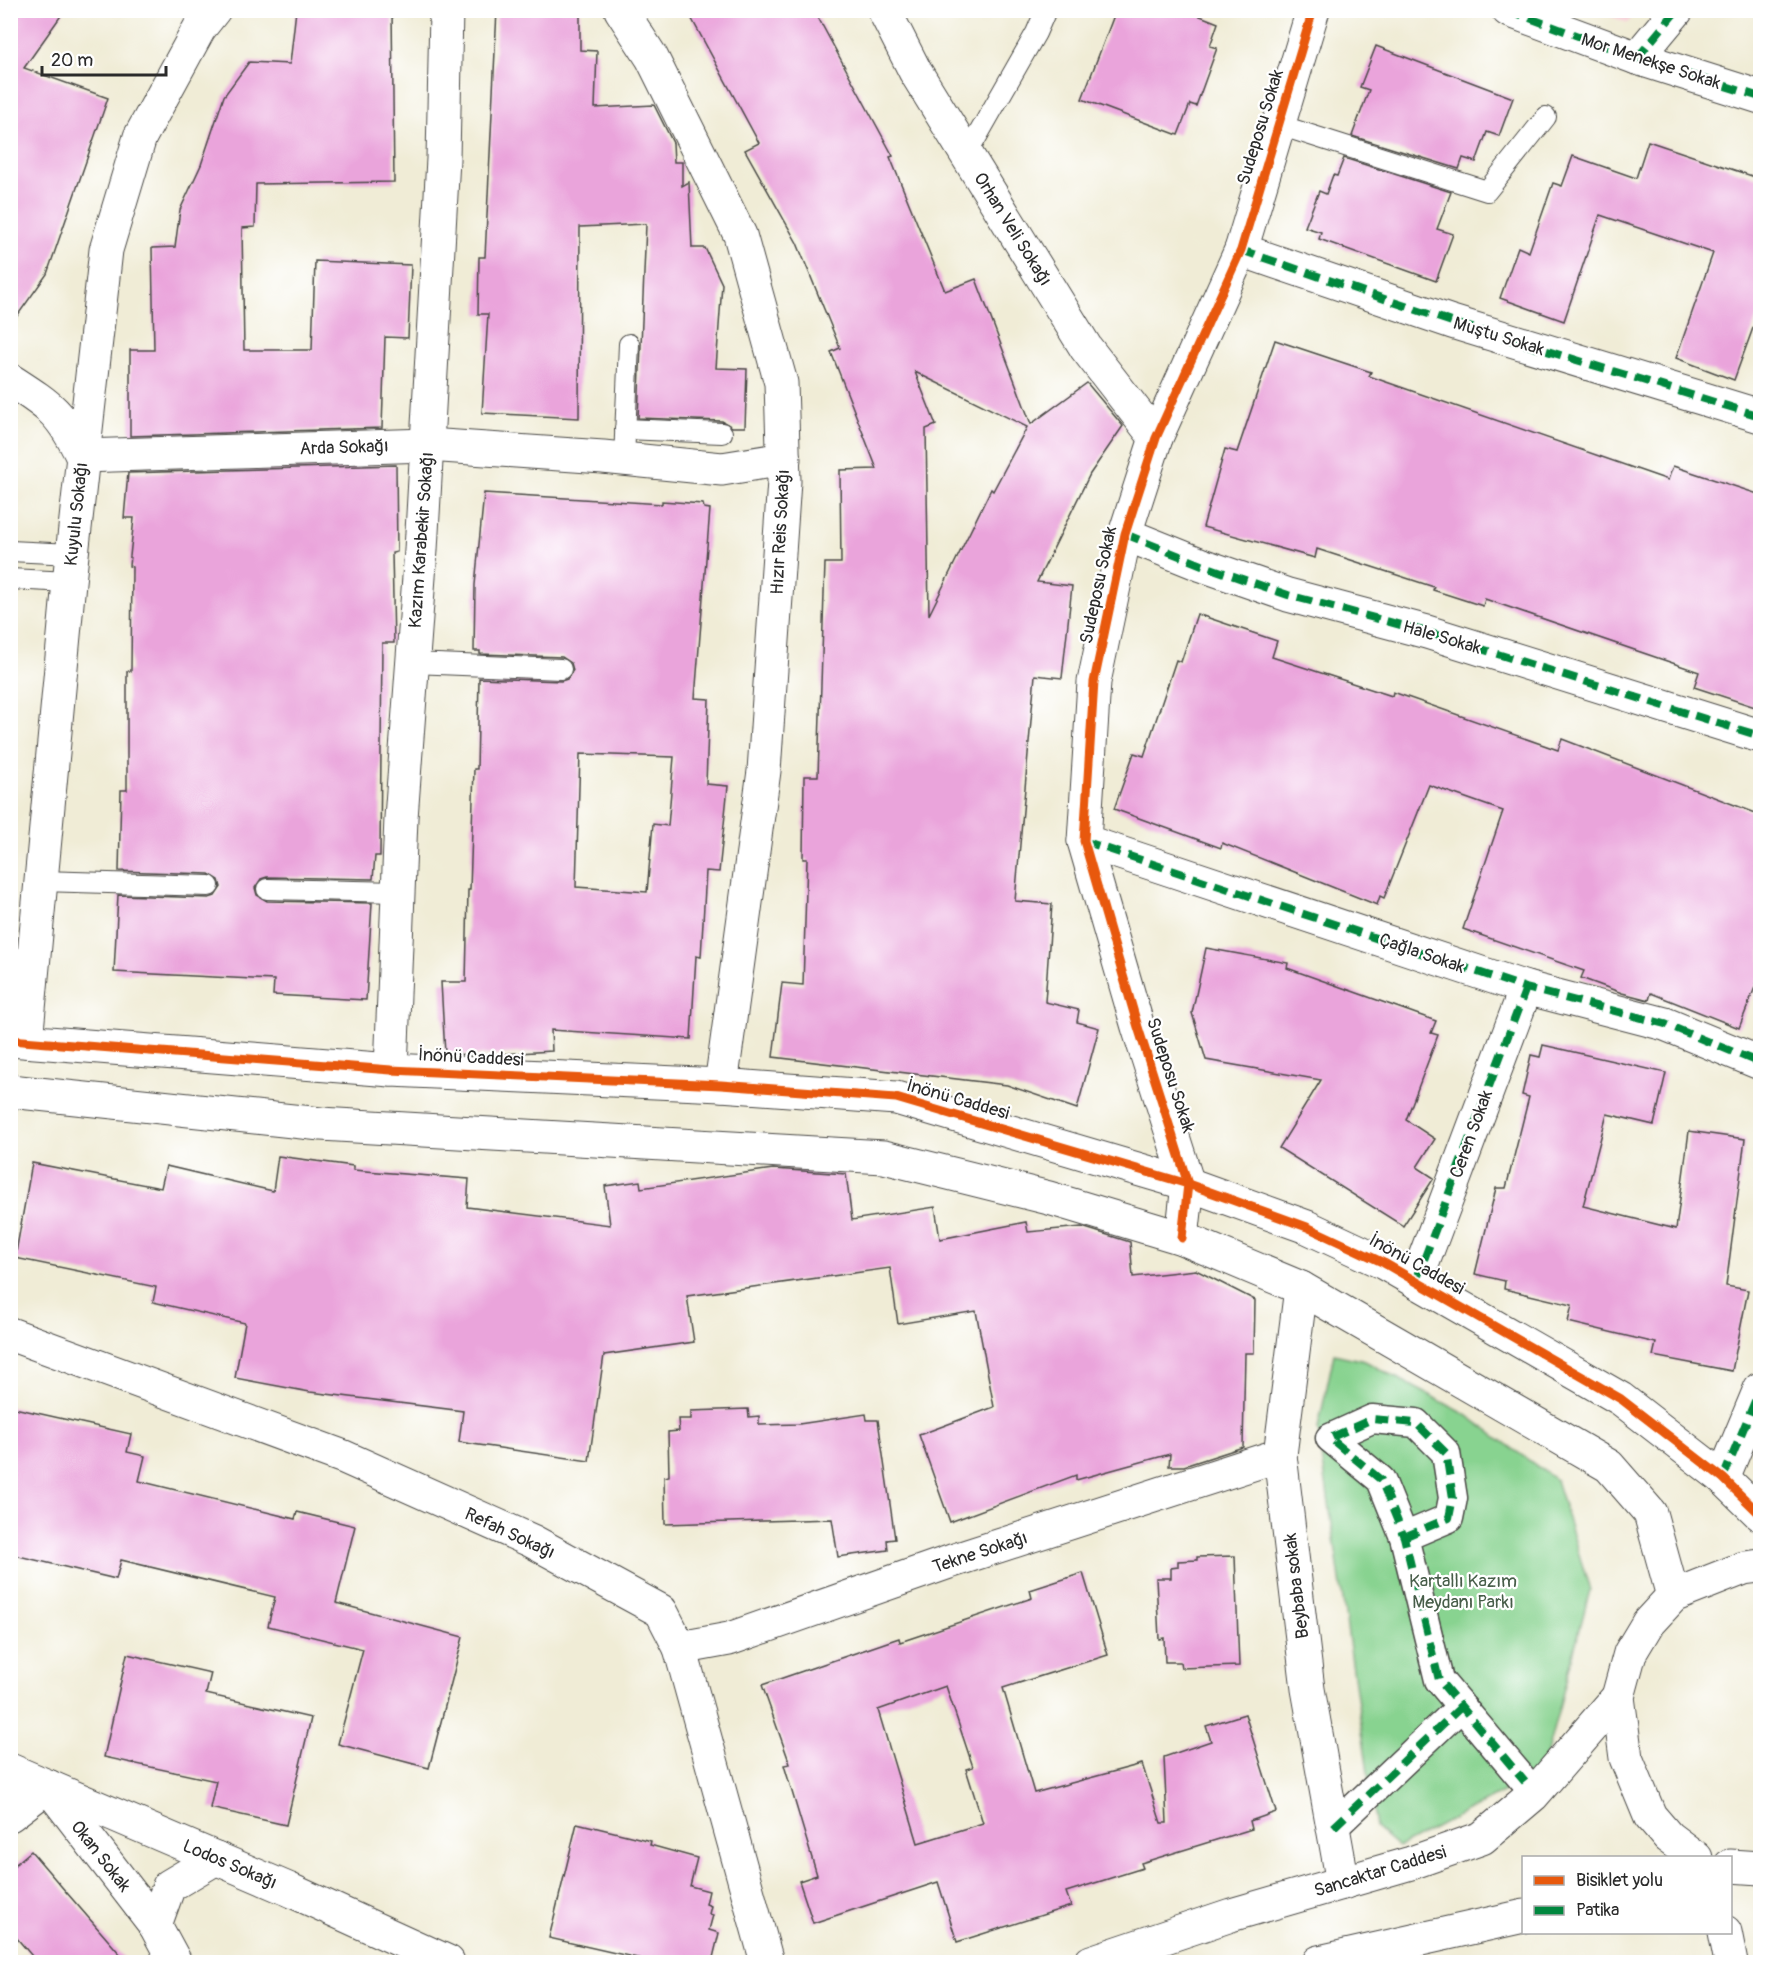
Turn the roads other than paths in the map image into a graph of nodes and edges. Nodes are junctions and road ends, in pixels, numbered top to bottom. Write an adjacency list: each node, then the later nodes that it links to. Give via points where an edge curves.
1 (214, 10): 22 (street, Kuyulu Sokağı, via 199,29 140,137 106,250)
2 (446, 10): 21 (street, Kazım Karabekir Sokağı, via 443,159)
3 (621, 10): 23 (street, Hızır Reis Sokağı, via 652,58 740,236 781,383)
4 (884, 10): 13 (street, Orhan Veli Sokağı, via 915,71)
5 (1046, 10): 13 (lane)
6 (1313, 10): 12 (street, Sudeposu Sokak)
7 (1508, 10): 9 (street, Mor Menekşe Sokak)
8 (1677, 10): 9 (street)
9 (1636, 58): 10 (street, Mor Menekşe Sokak)
10 (1761, 97)
11 (1546, 117): 12 (lane, via 1486,191)
12 (1279, 125): 14 (street, Sudeposu Sokak)
13 (967, 154): 19 (street, Orhan Veli Sokağı, via 1086,348)
14 (1240, 250): 17 (street, Muştu Sokak, via 1452,322); 19 (street, Sudeposu Sokak)
15 (629, 344): 20 (lane)
16 (10, 380): 22 (street, via 47,403 67,425)
17 (1761, 416)
18 (722, 433): 20 (lane)
19 (1156, 438): 24 (street, Sudeposu Sokak)
20 (624, 444): 21 (street, Arda Sokağı); 23 (street, Arda Sokağı, via 722,469)
21 (428, 445): 22 (street, Arda Sokağı); 28 (street, Kazım Karabekir Sokağı)
22 (82, 456): 26 (street, Kuyulu Sokağı)
23 (784, 459): 40 (street, Hızır Reis Sokağı, via 764,771)
24 (1125, 534): 30 (street, Hale Sokak, via 1288,595 1427,632); 31 (street, Sudeposu Sokak, via 1094,682)
25 (10, 551): 26 (lane)
26 (71, 568): 27 (lane); 32 (street, Kuyulu Sokağı)
27 (10, 579)
28 (413, 663): 29 (lane); 35 (street, Kazım Karabekir Sokağı)
29 (561, 669)
30 (1761, 736)
31 (1084, 841): 36 (street, Çağla Sokak); 42 (street, Sudeposu Sokak)
32 (41, 881): 33 (lane); 37 (street, Kuyulu Sokağı)
33 (209, 886)
34 (267, 890): 35 (lane)
35 (398, 892): 39 (street, Kazım Karabekir Sokağı)
36 (1526, 988): 38 (street, Çağla Sokak, via 1665,1024); 44 (street, Ceren Sokak)
37 (18, 1040): 39 (street, İnönü Caddesi)
38 (1761, 1063)
39 (391, 1070): 40 (street, İnönü Caddesi)
40 (721, 1085): 42 (street, İnönü Caddesi, via 896,1098)
41 (10, 1091): 43 (street, via 321,1124 884,1157 1049,1198)
42 (1188, 1184): 43 (street); 44 (street, İnönü Caddesi, via 1307,1227)
43 (1182, 1238): 45 (street)
44 (1416, 1281): 49 (street, İnönü Caddesi, via 1621,1399)
45 (1301, 1288): 48 (street, Beybaba sokak); 53 (street, via 1609,1466 1650,1514)
46 (10, 1334): 54 (street, Refah Sokağı, via 344,1457 532,1541 661,1611)
47 (1761, 1389): 49 (street)
48 (1280, 1455): 54 (street, Tekne Sokağı, via 952,1561 729,1639); 61 (street, Beybaba sokak, via 1308,1689)
49 (1723, 1478): 50 (street, İnönü Caddesi)
50 (1761, 1514)
51 (1404, 1537): 51 (street, via 1381,1480 1330,1438 1372,1419 1416,1423 1446,1453 1453,1498 1449,1518); 56 (street, via 1439,1680)
52 (1761, 1566): 53 (street, via 1744,1568)
53 (1673, 1596): 55 (street, via 1648,1623 1630,1653)
54 (680, 1648): 72 (street, Refah Sokağı)
55 (1618, 1697): 62 (street, via 1626,1758 1650,1816 1668,1837); 66 (street, Sancaktar Caddesi, via 1533,1795 1482,1838)
56 (1461, 1707): 58 (street); 61 (street)
57 (10, 1770): 59 (street, Lodos Sokağı)
58 (1525, 1782)
59 (48, 1786): 60 (street); 63 (street, Lodos Sokağı); 68 (street, Okan Sokak)
60 (10, 1815)
61 (1334, 1827): 66 (street, Beybaba sokak)
62 (1695, 1856)
63 (216, 1858): 68 (street, via 169,1886); 71 (street, Lodos Sokağı)
64 (1732, 1866): 65 (street)
65 (1761, 1868)
66 (1343, 1883): 73 (street, Sancaktar Caddesi)
67 (1522, 1917): 74 (street)
68 (154, 1925): 70 (street, Okan Sokak)
69 (1725, 1934): 75 (street)
70 (175, 1962)
71 (448, 1962)
72 (767, 1962)
73 (1091, 1962)
74 (1319, 1962)
75 (1731, 1962)

